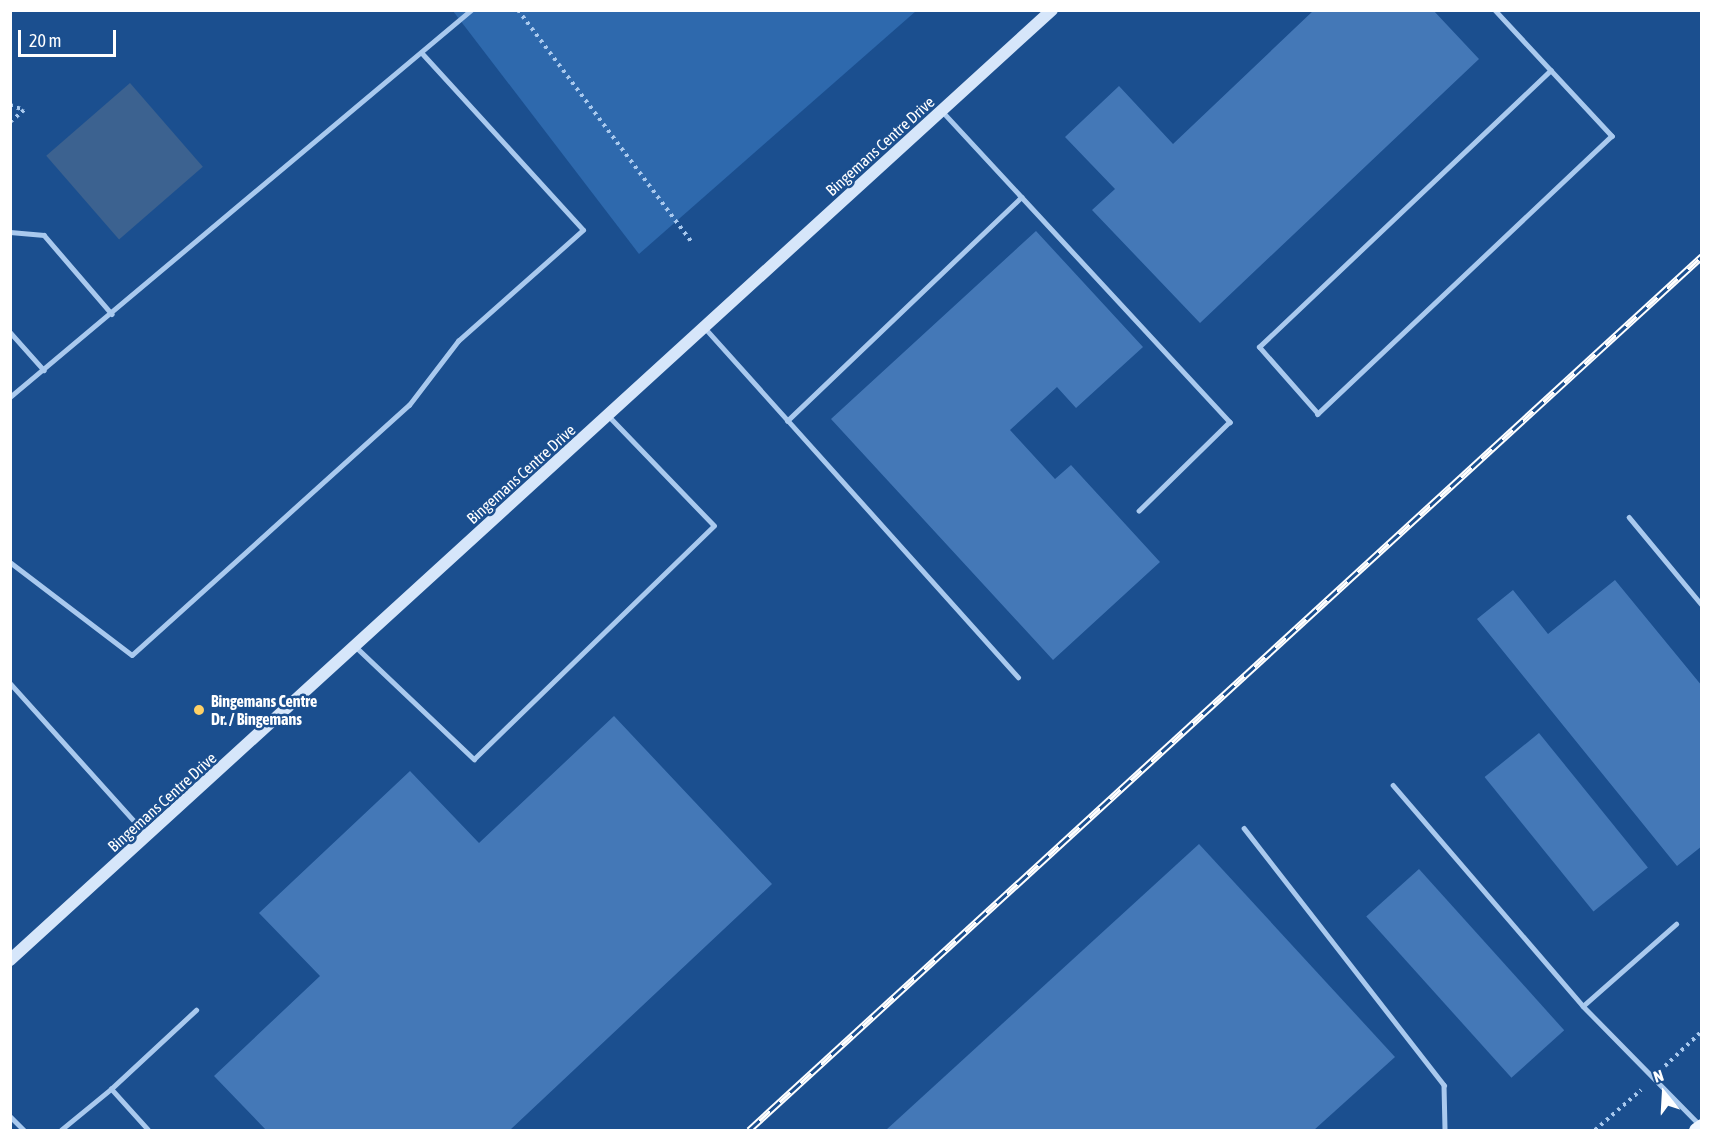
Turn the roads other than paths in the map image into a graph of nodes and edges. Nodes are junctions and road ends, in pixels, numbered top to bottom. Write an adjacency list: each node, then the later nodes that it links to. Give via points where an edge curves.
1 (471, 10): 4 (lane)
2 (1052, 10): 6 (main road, Bingemans Centre Drive)
3 (1495, 10): 5 (lane)
4 (423, 55): 9 (lane); 18 (lane, via 583,230 458,340 409,405 132,655)
5 (1551, 70): 5 (lane, via 1612,136 1318,414 1259,347)
6 (942, 111): 7 (lane); 10 (main road, Bingemans Centre Drive)
7 (1021, 197): 15 (lane); 16 (lane, via 1230,423)
8 (10, 232): 9 (lane, via 44,235)
9 (112, 314): 12 (lane)
10 (705, 328): 14 (main road, Bingemans Centre Drive); 15 (lane)
11 (10, 332): 12 (lane)
12 (44, 370): 13 (lane)
13 (10, 397)
14 (608, 417): 20 (main road, Bingemans Centre Drive); 20 (lane, via 714,526 474,759)
15 (787, 421): 21 (lane)
16 (1139, 511)
17 (1629, 517): 19 (lane)
18 (10, 562)
19 (1701, 605)
20 (356, 647): 25 (main road, Bingemans Centre Drive)
21 (1018, 677)
22 (10, 683): 25 (lane)
23 (1393, 785): 28 (lane)
24 (1244, 828): 36 (lane, via 1444,1085)
25 (148, 837): 27 (main road, Bingemans Centre Drive)
26 (1676, 924): 28 (lane)
27 (10, 960)
28 (1583, 1006): 32 (lane)
29 (196, 1010): 30 (lane)
30 (111, 1089): 34 (lane); 35 (lane)
31 (10, 1116): 33 (lane)
32 (1701, 1126): 37 (main road)
33 (24, 1131)
34 (62, 1131)
35 (147, 1131)
36 (1445, 1131)
37 (1696, 1131)

